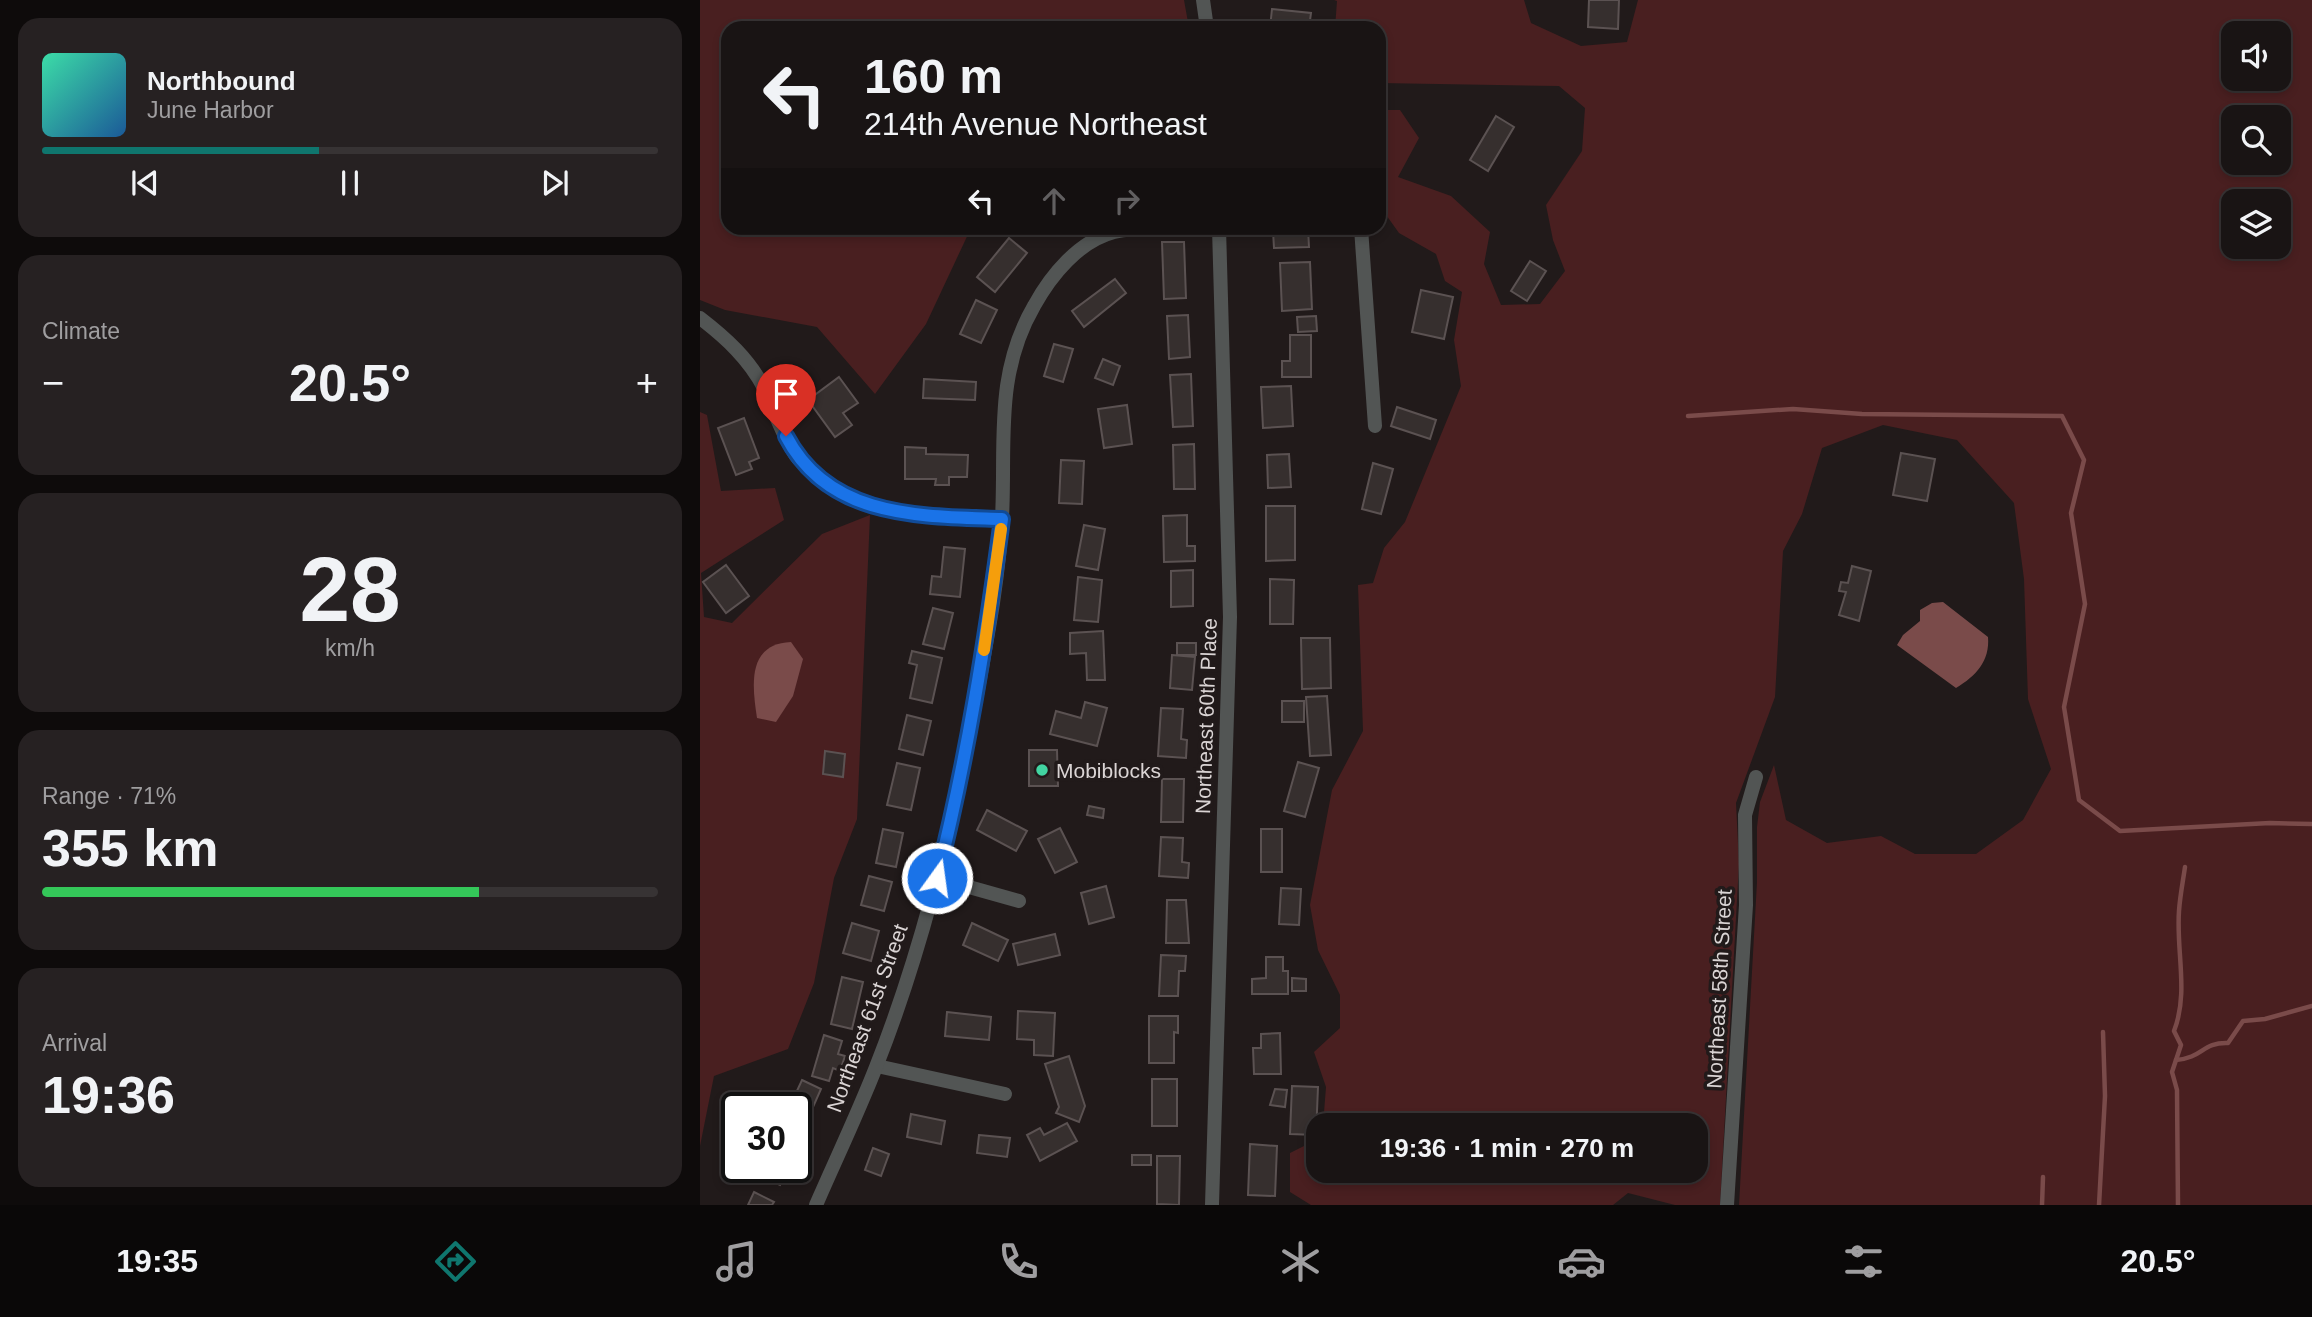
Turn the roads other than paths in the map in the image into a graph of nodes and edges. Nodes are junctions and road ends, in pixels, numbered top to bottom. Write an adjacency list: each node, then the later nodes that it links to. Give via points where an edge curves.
1 (1203, 0): 2 (street)
2 (1206, 21)
3 (1103, 235): 8 (street, Northeast 61st Street, via 1086,244 1049,282 1017,341 1002,411)
4 (1219, 235): 15 (street, Northeast 60th Place, via 1230,617)
5 (1361, 235): 7 (street)
6 (700, 318): 8 (street, via 731,342 762,385 797,457 826,483 888,511)
7 (1374, 426)
8 (1002, 519): 10 (street, Northeast 61st Street, via 975,705)
9 (1756, 777): 16 (street, Northeast 58th Street, via 1745,815 1746,905)
10 (937, 878): 11 (street); 12 (street, Northeast 61st Street)
11 (1019, 901)
12 (877, 1066): 13 (street); 14 (street, Northeast 61st Street)
13 (1005, 1094)
14 (816, 1205)
15 (1212, 1205)
16 (1727, 1205)

